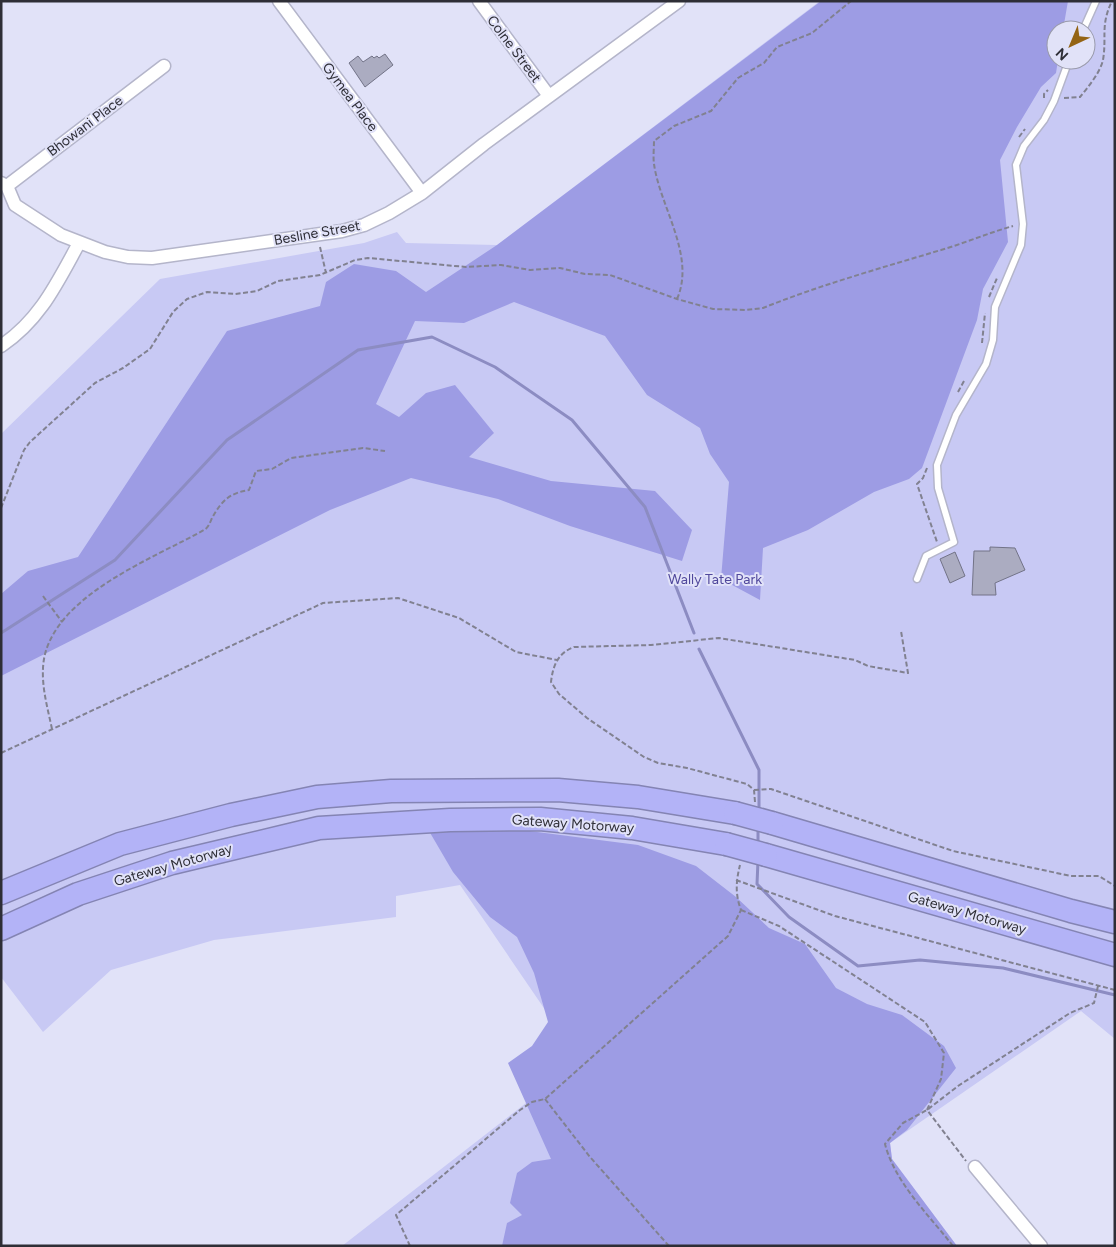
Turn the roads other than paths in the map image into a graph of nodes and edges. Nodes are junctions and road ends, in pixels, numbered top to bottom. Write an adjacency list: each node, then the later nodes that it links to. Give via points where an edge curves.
1 (279, 1): 10 (street, Gymea Place)
2 (479, 1): 8 (street, Colne Street)
3 (679, 1): 8 (street, Besline Street)
4 (1096, 1): 5 (lane)
5 (1088, 20)
6 (164, 66): 9 (street, Bhowani Place)
7 (1065, 70): 13 (lane, via 1054,101 1024,146 1016,165 1023,224 1021,245 995,307 993,340 986,364 956,415 938,465 938,488 954,542 926,556)
8 (549, 96): 10 (street, Besline Street)
9 (4, 185): 11 (street, Besline Street, via 14,206)
10 (422, 193): 11 (street, Besline Street, via 364,225 317,235 152,258 120,256)
11 (79, 243): 12 (street, via 48,300)
12 (1, 346)
13 (917, 579)
14 (1, 893): 15 (highway, bridge, via 120,844 317,797 391,791 558,790 638,796 744,810 772,823)
15 (1115, 922)
16 (1, 929): 17 (highway, Gateway Motorway, bridge, via 78,894 172,863 319,828 440,820 540,819 632,828 726,844)
17 (1115, 955)
18 (975, 1167): 19 (street)
19 (1041, 1246)

